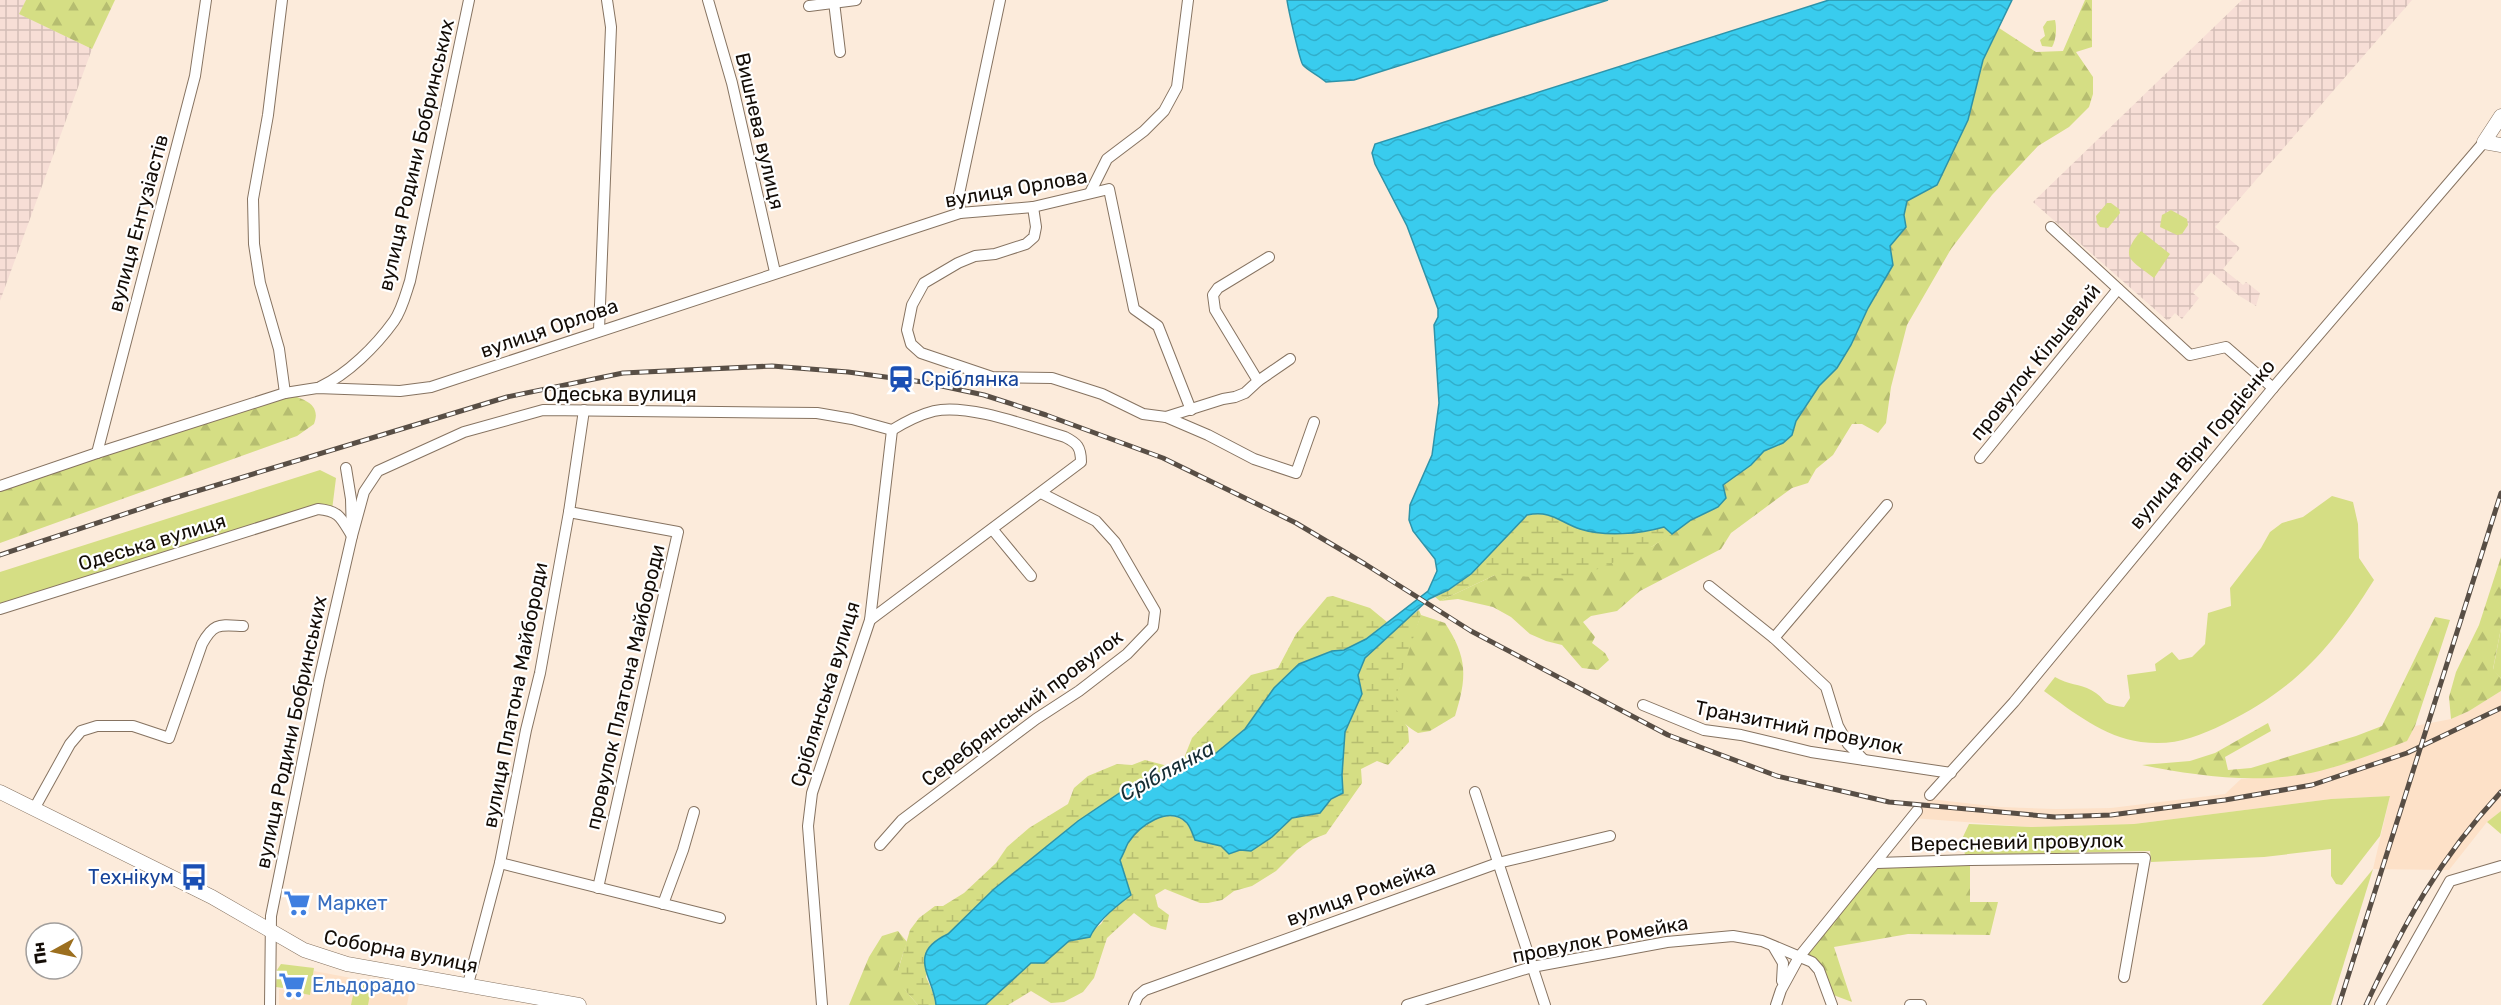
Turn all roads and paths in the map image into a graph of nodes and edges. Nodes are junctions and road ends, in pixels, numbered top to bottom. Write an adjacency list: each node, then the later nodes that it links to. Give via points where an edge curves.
1 (206, 0): 33 (street, вулиця Ентузіастів, via 195,75)
2 (282, 0): 27 (street, via 253,199 260,283 279,349)
3 (469, 0): 25 (street, вулиця Родини Бобринських, via 410,281 396,320 360,358)
4 (607, 0): 22 (street, via 611,27)
5 (708, 0): 20 (street, Вишнева вулиця, via 732,83)
6 (856, 0): 9 (street)
7 (1000, 0): 17 (street, via 959,194)
8 (1188, 0): 15 (street, via 1177,87 1164,111 1107,159)
9 (834, 2): 10 (street); 11 (street)
10 (809, 6)
11 (840, 52)
12 (2501, 116): 13 (main road, вулиця Віри Гордієнко)
13 (2484, 142): 14 (main road); 26 (street, вулиця Віри Гордієнко)
14 (2501, 145)
15 (1090, 194): 16 (street, вулиця Орлова); 29 (street, вулиця Орлова, via 1109,189 1134,309 1158,326)
16 (1032, 207): 17 (street, вулиця Орлова); 30 (street, via 1036,227 1034,237 1026,244 958,262 924,283 912,305 907,330 911,344 921,353 992,377 1052,378 1102,394 1143,414)
17 (960, 213): 20 (street, вулиця Орлова)
18 (2051, 227): 21 (street)
19 (1269, 257): 24 (street, via 1213,295 1215,310)
20 (775, 272): 22 (street, вулиця Орлова)
21 (2118, 289): 26 (street, via 2190,355 2226,347); 34 (street, провулок Кільцевий)
22 (599, 330): 25 (street, вулиця Орлова, via 431,387 400,391)
23 (1290, 359): 24 (street)
24 (1258, 381): 29 (street, via 1245,393)
25 (317, 388): 27 (street, вулиця Орлова)
26 (2273, 388): 50 (street, вулиця Віри Гордієнко)
27 (285, 393): 33 (street, вулиця Орлова)
28 (584, 410): 32 (street, Одеська вулиця, via 817,413); 39 (street, вулиця Платона Майбороди); 41 (street, Одеська вулиця, via 543,410 464,432 378,471 364,492)
29 (1191, 410): 30 (street)
30 (1166, 417): 31 (street, via 1254,459 1296,473)
31 (1314, 422)
32 (892, 430): 37 (street, via 936,410 966,410 1077,443 1081,462); 45 (street, Сріблянська вулиця)
33 (97, 453): 36 (street, вулиця Орлова)
34 (1980, 458)
35 (346, 468): 41 (street, вулиця Родини Бобринських)
36 (0, 486)
37 (1041, 493): 40 (street); 58 (street, Серебрянський провулок, via 1096,521 1115,542 1155,611 1153,627 1079,691 902,820)
38 (1887, 505): 47 (street)
39 (569, 512): 59 (street, вулиця Платона Майбороди); 63 (street, провулок Платона Майбороди, via 678,532)
40 (993, 530): 42 (street); 45 (street)
41 (352, 536): 44 (street, Одеська вулиця, via 337,513 318,509); 66 (street, вулиця Родини Бобринських, via 271,916)
42 (1031, 576)
43 (1709, 586): 47 (street)
44 (0, 609)
45 (870, 620): 75 (street, Сріблянська вулиця, via 812,793 808,826)
46 (243, 626): 54 (street, via 216,626 210,630 170,738 133,726 97,726 81,731)
47 (1773, 638): 49 (street, via 1826,687 1838,726)
48 (1643, 705): 49 (street, Транзитний провулок, via 1704,730)
49 (1864, 760): 50 (street, Транзитний провулок)
50 (1952, 773): 53 (street, вулиця Віри Гордієнко)
51 (0, 792): 54 (main road, Соборна вулиця)
52 (1475, 792): 60 (street)
53 (1930, 795)
54 (34, 809): 66 (main road, Соборна вулиця, via 212,897)
55 (1917, 811): 61 (street)
56 (694, 812): 64 (street)
57 (1610, 836): 60 (street, вулиця Ромейка)
58 (880, 845)
59 (500, 863): 63 (street); 71 (street, вулиця Платона Майбороди)
60 (1498, 863): 69 (street); 76 (street, вулиця Ромейка, via 1145,990)
61 (1877, 864): 68 (street); 70 (street, Вересневий провулок, via 2145,858)
62 (2501, 866): 83 (street, via 2450,881)
63 (598, 888): 64 (street)
64 (663, 904): 65 (street)
65 (720, 918)
66 (272, 933): 71 (main road, Соборна вулиця, via 304,950 347,964); 73 (street, вулиця Родини Бобринських)
67 (1771, 945): 68 (street, провулок Ромейка); 69 (street, провулок Ромейка, via 1733,936 1702,938); 72 (street, via 1783,963)
68 (1799, 957): 72 (street); 80 (street, провулок Ромейка, via 1815,964)
69 (1532, 967): 77 (street, провулок Ромейка); 78 (street)
70 (2124, 977)
71 (468, 984): 74 (main road, Соборна вулиця)
72 (1781, 990): 79 (street)
73 (270, 1005)
74 (579, 1005)
75 (822, 1005)
76 (1134, 1005)
77 (1407, 1005)
78 (1545, 1005)
79 (1776, 1005)
80 (1832, 1005)
81 (1910, 1005): 82 (street)
82 (1921, 1005)
83 (2380, 1005)

